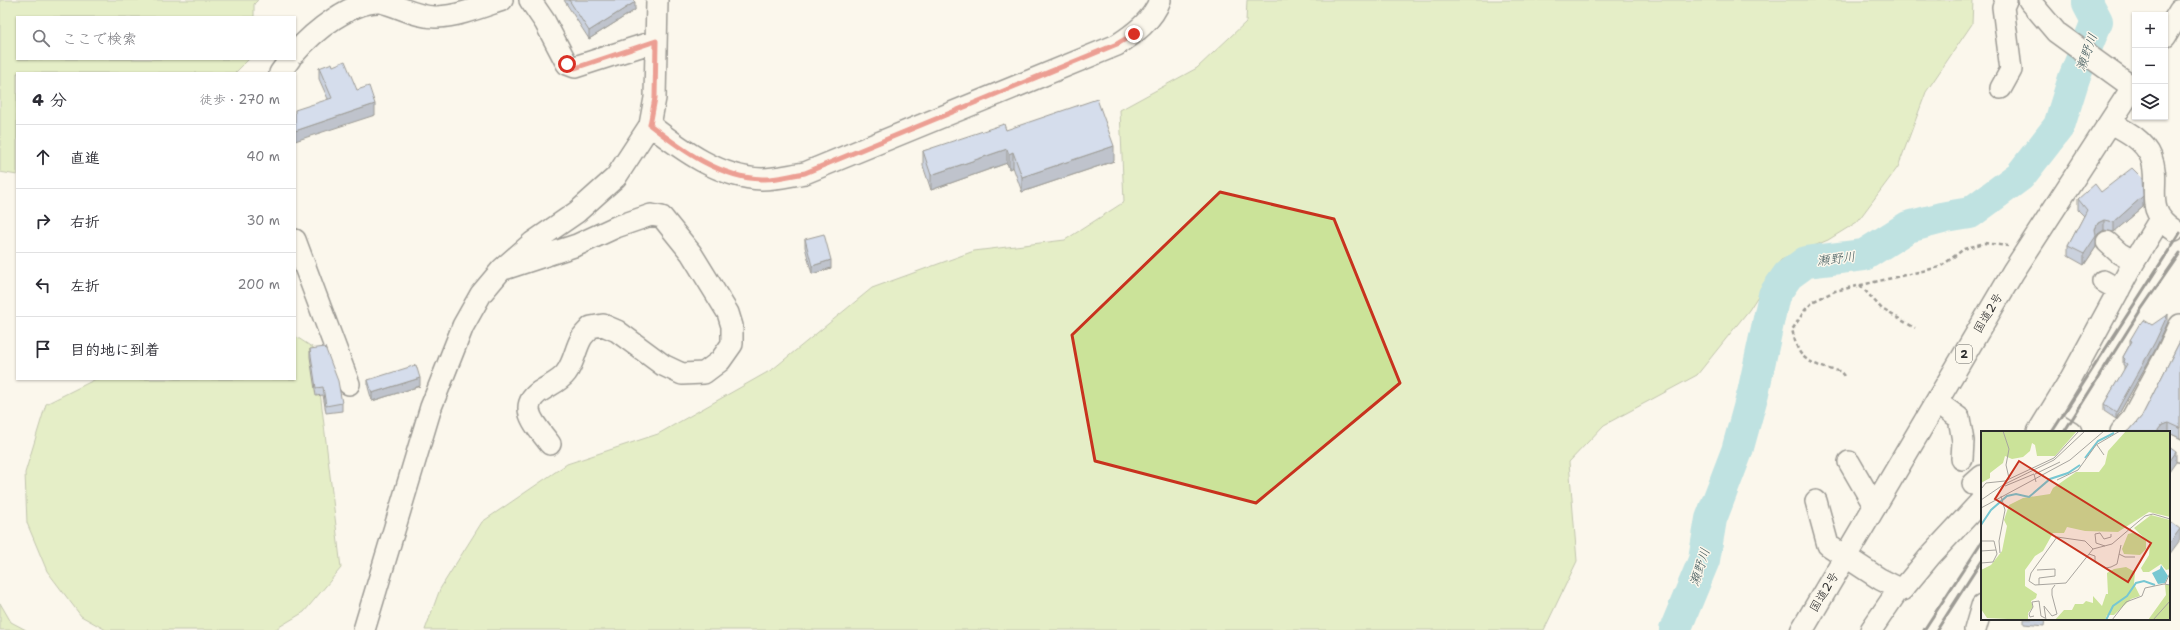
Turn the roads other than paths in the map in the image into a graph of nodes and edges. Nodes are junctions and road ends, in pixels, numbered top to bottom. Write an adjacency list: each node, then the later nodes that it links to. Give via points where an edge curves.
1 (502, 0): 10 (street, via 472,11 436,17 399,9 381,2 362,2 325,25)
2 (530, 0): 9 (street, via 567,64 575,68)
3 (657, 0): 9 (street)
4 (1160, 0): 17 (street, via 1134,34 1117,44 805,173 764,179 741,178 682,149)
5 (2006, 0): 14 (street, via 2003,7 2011,70)
6 (2029, 0): 13 (street, via 2056,32)
7 (2180, 12): 8 (highway)
8 (2168, 31)
9 (656, 41): 17 (street, via 655,98)
10 (296, 52)
11 (289, 60): 12 (street)
12 (281, 72)
13 (2132, 85)
14 (2001, 88)
15 (2132, 89): 16 (highway, 国道2号 / 2)
16 (2111, 123): 20 (street, via 2130,134 2151,157 2154,205 2167,224); 26 (highway, 国道2号 / 2, via 2024,254)
17 (650, 125): 22 (street, via 616,177 577,212 532,243)
18 (2107, 242): 20 (street)
19 (296, 245): 21 (street)
20 (2134, 262): 27 (street, via 2111,286)
21 (300, 266): 25 (street)
22 (502, 269): 30 (street, via 577,246 616,227 651,215 662,218 675,231 728,313 732,326 732,344 720,361 704,373 682,374 663,365 617,331 603,325 590,327 581,339 576,357 566,373 556,383 532,397 529,404 529,415); 41 (street, via 481,294 463,326 434,400)
23 (2180, 325): 24 (street)
24 (2173, 358): 29 (street)
25 (349, 384)
26 (1937, 402): 33 (street, via 1960,418); 37 (highway, 国道2号 / 2)
27 (2043, 425): 28 (street)
28 (2067, 431)
29 (2126, 431)
30 (550, 444)
31 (2170, 446): 32 (street)
32 (2180, 451)
33 (1962, 459)
34 (1849, 462): 37 (street)
35 (1979, 486): 39 (street, via 1902,590)
36 (1816, 501): 38 (street, via 1828,545)
37 (1875, 507): 38 (highway, 国道2号 / 2)
38 (1846, 556): 39 (street); 42 (highway, 国道2号 / 2)
39 (1899, 589): 43 (street)
40 (1981, 609): 44 (street)
41 (364, 630)
42 (1802, 630)
43 (1871, 630)
44 (1975, 630)

